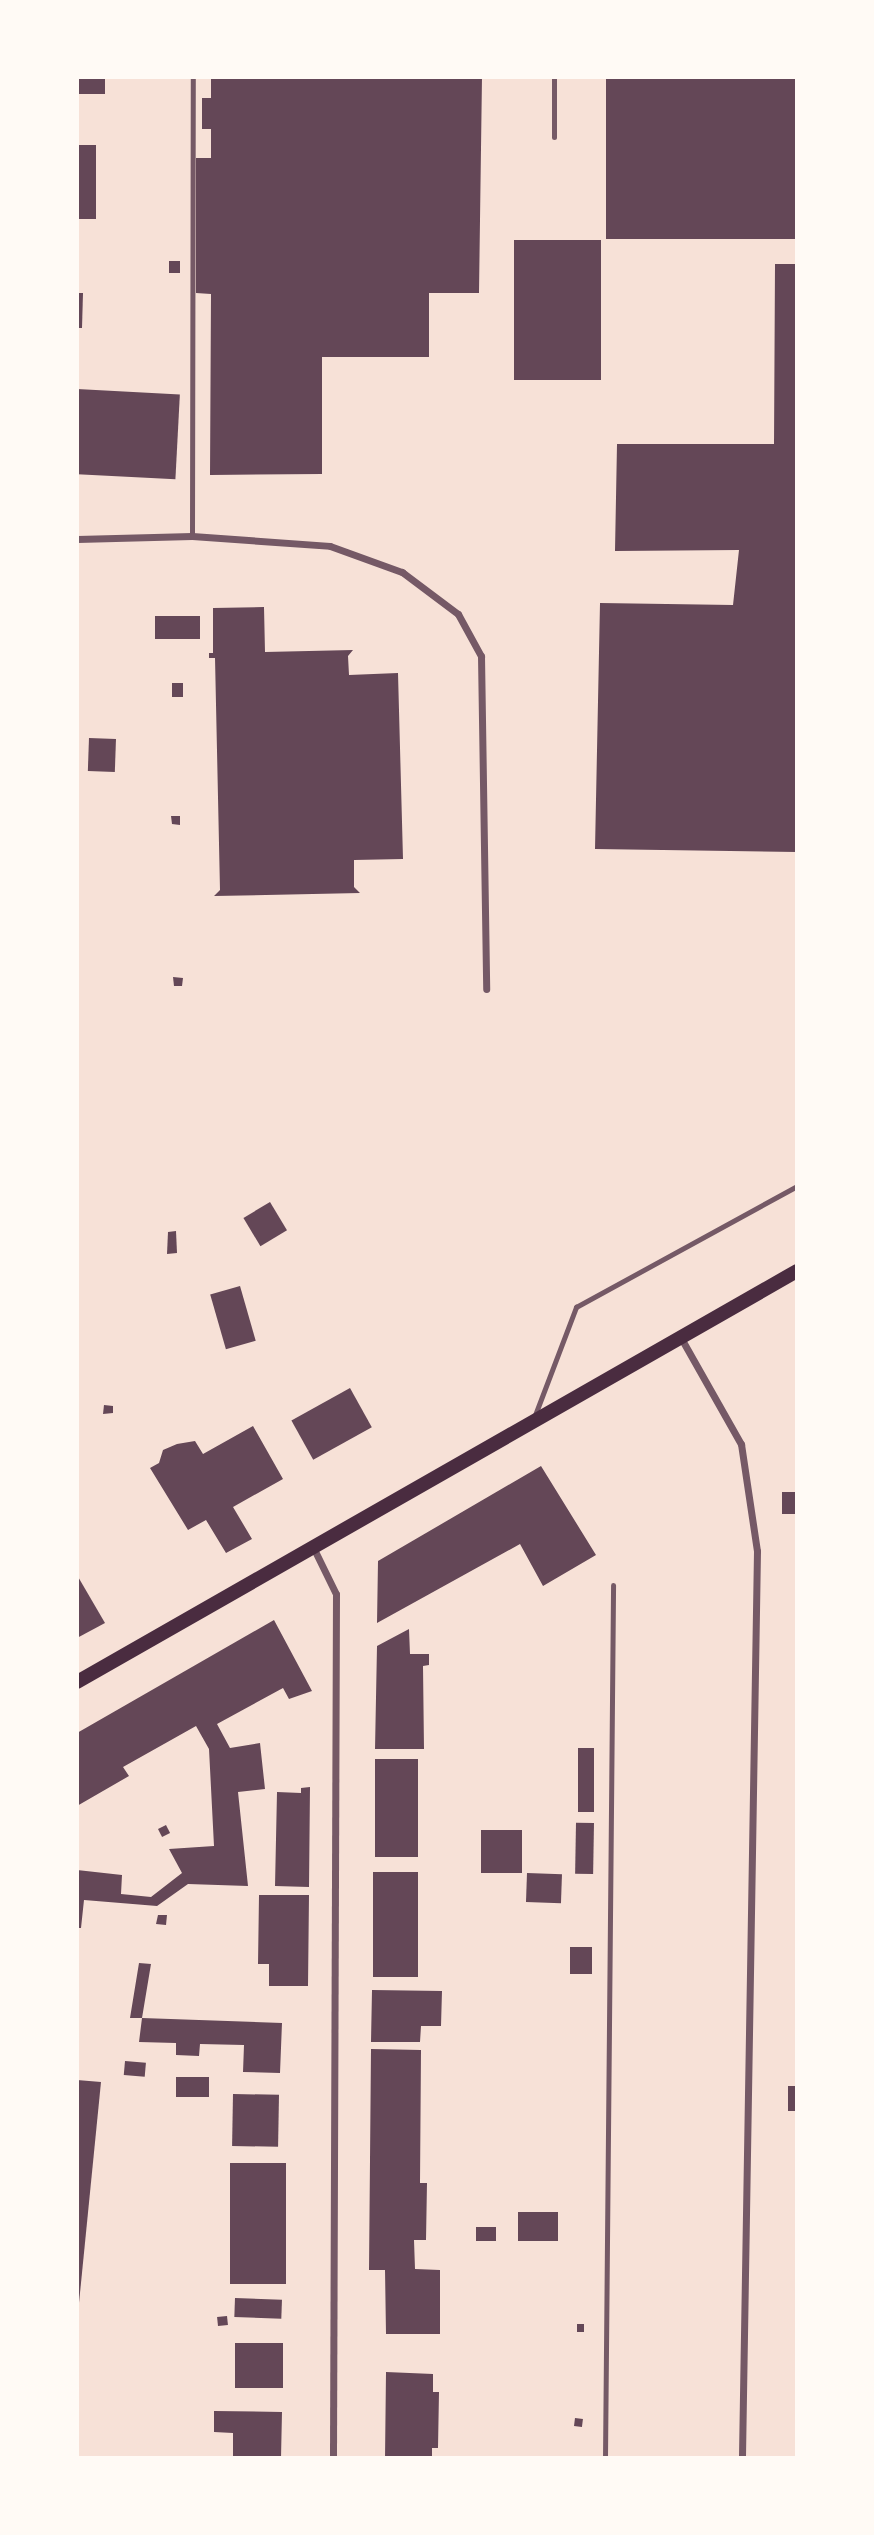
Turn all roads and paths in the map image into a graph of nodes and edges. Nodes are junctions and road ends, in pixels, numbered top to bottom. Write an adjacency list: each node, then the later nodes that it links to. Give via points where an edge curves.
1 (193, 77): 4 (lane)
2 (554, 77): 3 (lane)
3 (554, 137)
4 (192, 536): 5 (street); 6 (street, via 330,546 402,572 458,614 481,656)
5 (77, 538)
6 (486, 989)
7 (797, 1186): 10 (lane, via 576,1307)
8 (797, 1271): 9 (main road)
9 (681, 1338): 10 (main road); 16 (street, via 741,1444 757,1551)
10 (534, 1418): 11 (main road)
11 (313, 1546): 13 (main road); 14 (street, via 336,1594)
12 (613, 1585): 15 (lane)
13 (77, 1682)
14 (333, 2458)
15 (605, 2458)
16 (742, 2458)

